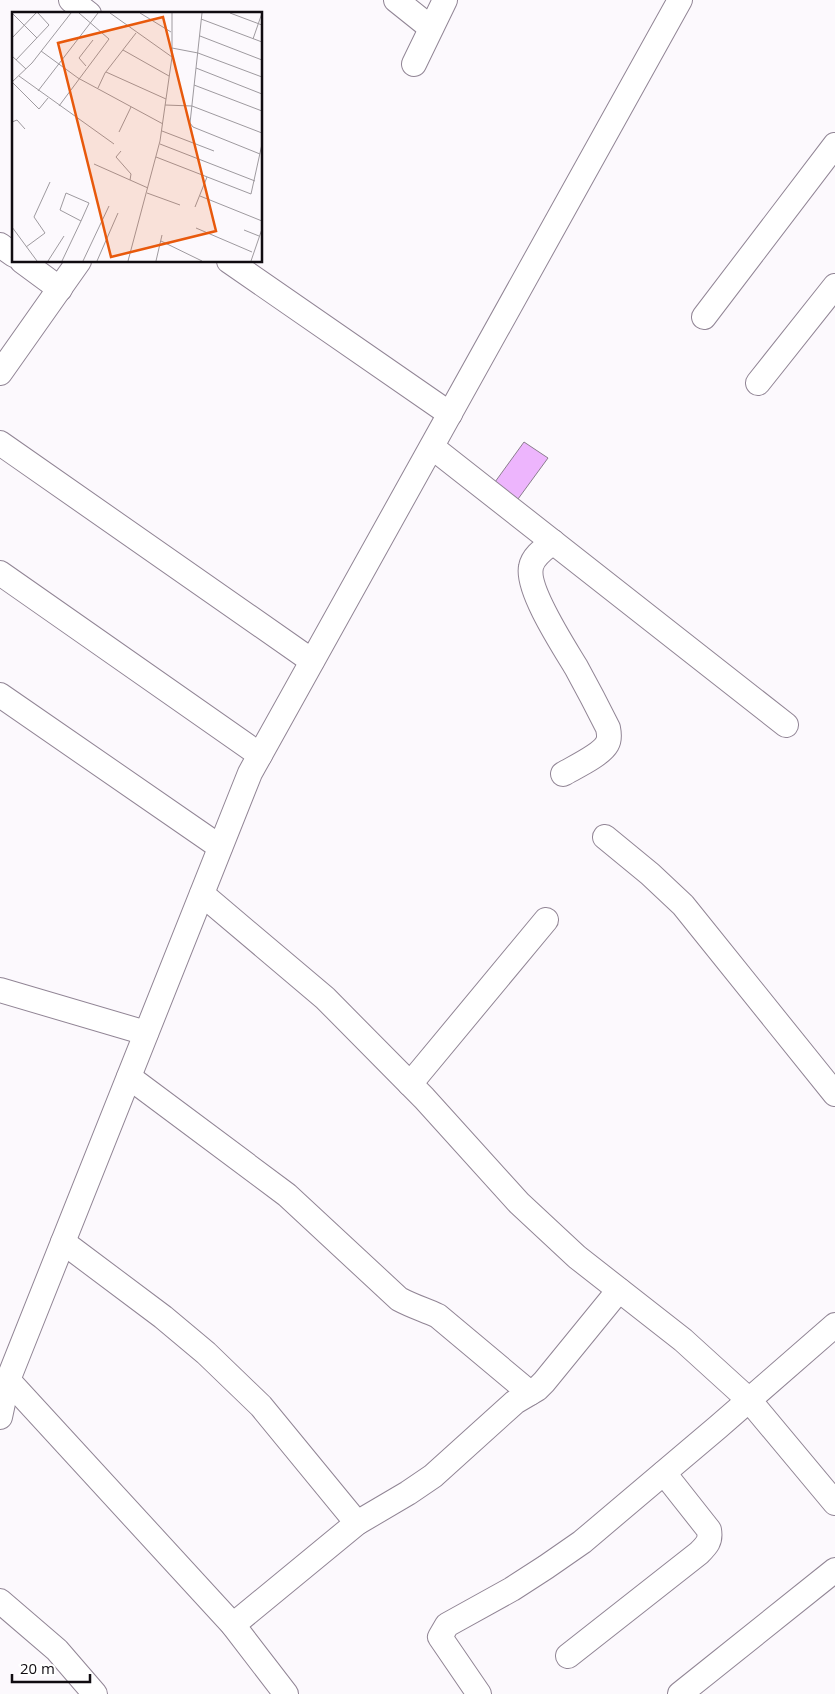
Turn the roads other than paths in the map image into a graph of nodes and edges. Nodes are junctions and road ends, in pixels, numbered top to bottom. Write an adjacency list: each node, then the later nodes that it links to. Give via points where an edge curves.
1 (72, 0): 5 (street)
2 (396, 0): 6 (street)
3 (445, 0): 6 (street)
4 (680, 0): 19 (street)
5 (87, 12)
6 (432, 28): 7 (street)
7 (414, 64)
8 (835, 144): 16 (street)
9 (0, 245): 10 (street)
10 (12, 254)
11 (23, 262): 15 (street)
12 (78, 262): 15 (street)
13 (230, 262): 19 (street)
14 (835, 286): 18 (street)
15 (60, 288): 17 (street)
16 (704, 317)
17 (0, 373)
18 (758, 383)
19 (450, 414): 21 (street)
20 (0, 443): 24 (street)
21 (432, 447): 22 (street); 24 (street)
22 (552, 542): 26 (street); 28 (street, via 532,562 531,582 610,736 602,751)
23 (0, 573): 27 (street)
24 (312, 661): 27 (street)
25 (0, 695): 30 (street)
26 (786, 725)
27 (260, 755): 30 (street)
28 (563, 774)
29 (605, 837): 37 (street, via 683,906)
30 (220, 847): 31 (street)
31 (202, 894): 34 (street); 36 (street, via 325,998)
32 (546, 920): 36 (street)
33 (0, 990): 34 (street)
34 (146, 1033): 35 (street)
35 (129, 1077): 38 (street); 42 (street, via 287,1195 399,1299 438,1316)
36 (410, 1084): 39 (street, via 519,1203 577,1257)
37 (835, 1094)
38 (63, 1242): 41 (street); 47 (street, via 164,1316 206,1353 261,1406)
39 (619, 1290): 42 (street, via 544,1382); 43 (street, via 683,1340)
40 (835, 1325): 43 (street)
41 (8, 1380): 44 (street); 50 (street)
42 (530, 1393): 47 (street, via 434,1476)
43 (749, 1400): 45 (street); 46 (street)
44 (0, 1417)
45 (664, 1473): 51 (street, via 709,1530 706,1546); 54 (street, via 582,1542 512,1589 447,1625 440,1637)
46 (835, 1503)
47 (357, 1523): 50 (street)
48 (835, 1570): 55 (street)
49 (0, 1601): 52 (street, via 57,1650)
50 (233, 1625): 53 (street)
51 (568, 1656)
52 (95, 1694)
53 (286, 1694)
54 (479, 1694)
55 (680, 1694)

